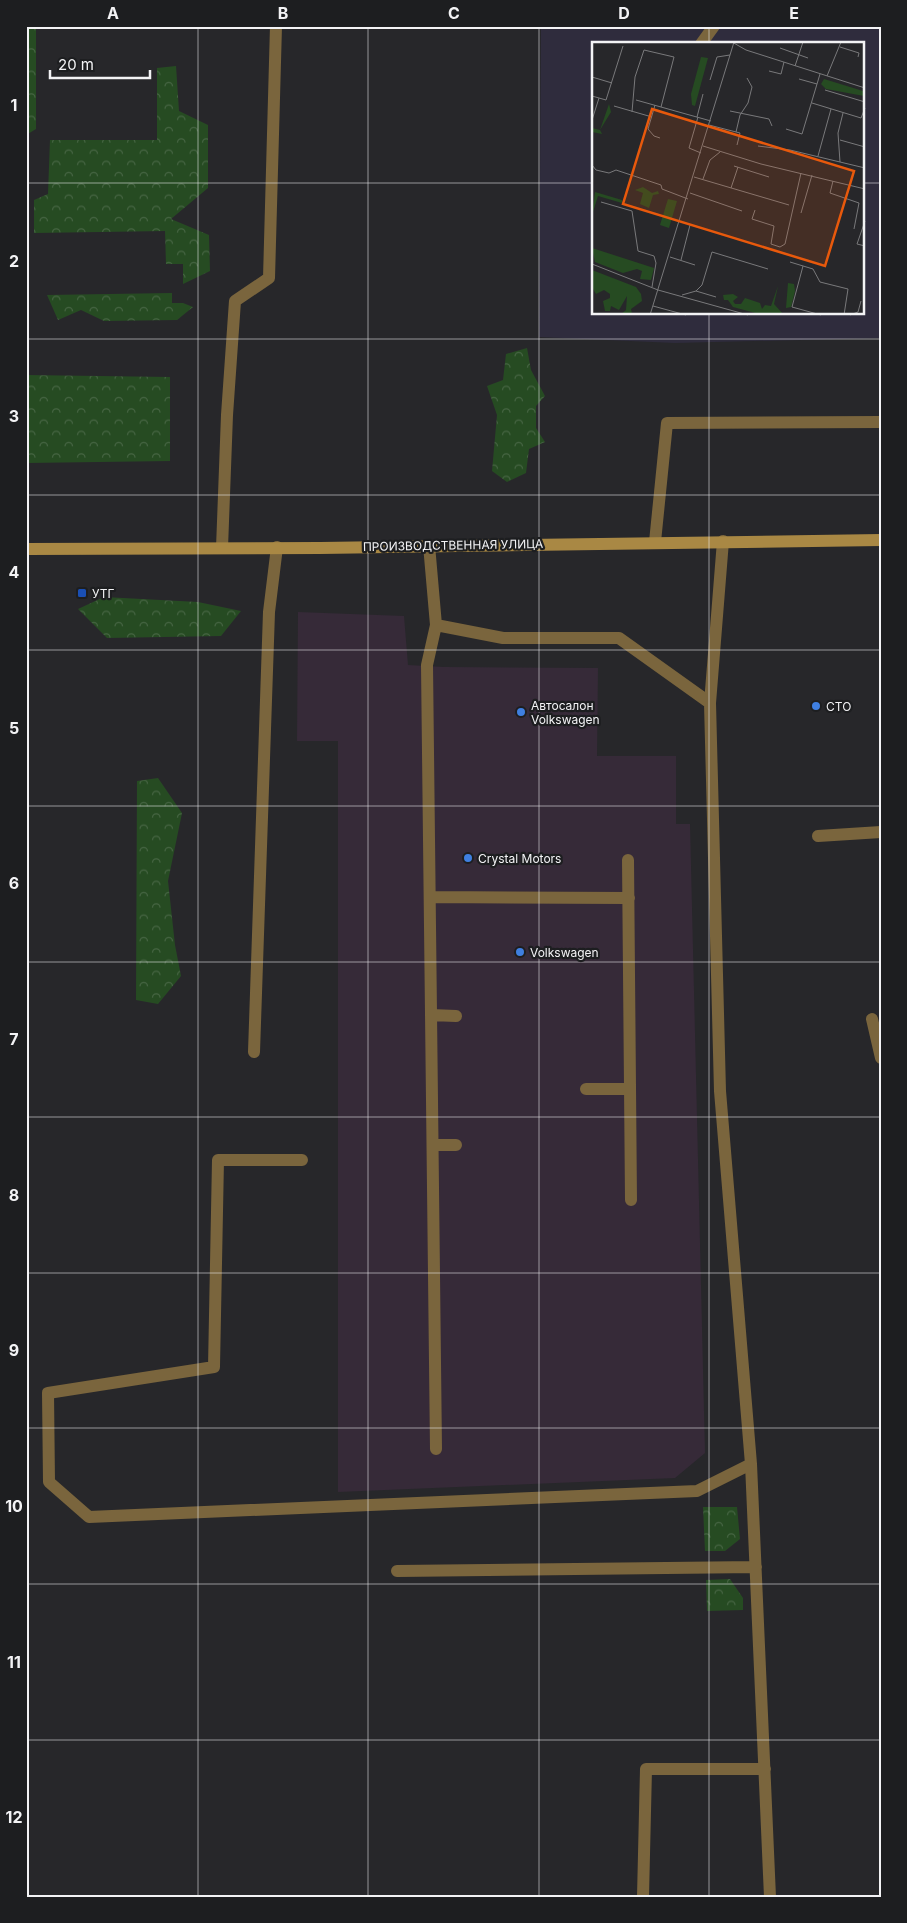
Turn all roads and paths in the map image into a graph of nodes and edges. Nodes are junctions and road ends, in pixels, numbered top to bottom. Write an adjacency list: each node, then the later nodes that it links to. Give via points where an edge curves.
1 (276, 26): 10 (lane, via 269,278 235,301)
2 (714, 26): 3 (lane)
3 (702, 42)
4 (881, 422): 7 (lane, via 667,423)
5 (881, 540): 6 (main road, ПРОИЗВОДСТВЕННАЯ УЛИЦА)
6 (723, 541): 7 (main road, ПРОИЗВОДСТВЕННАЯ УЛИЦА); 13 (lane)
7 (655, 542): 8 (main road, ПРОИЗВОДСТВЕННАЯ УЛИЦА)
8 (429, 545): 9 (main road, ПРОИЗВОДСТВЕННАЯ УЛИЦА); 12 (lane)
9 (276, 547): 10 (main road, ПРОИЗВОДСТВЕННАЯ УЛИЦА); 22 (lane, via 269,612)
10 (222, 548): 11 (main road, ПРОИЗВОДСТВЕННАЯ УЛИЦА)
11 (26, 549)
12 (436, 625): 13 (lane, via 503,638 619,638); 17 (lane, via 427,665)
13 (710, 703): 31 (lane, via 720,1091)
14 (881, 832): 15 (lane)
15 (818, 836)
16 (628, 860): 18 (lane)
17 (430, 897): 18 (lane); 19 (lane)
18 (629, 898): 25 (lane)
19 (431, 1015): 20 (lane); 26 (lane)
20 (456, 1016)
21 (872, 1019): 23 (lane)
22 (254, 1052)
23 (881, 1058)
24 (586, 1089): 25 (lane)
25 (630, 1089): 29 (lane)
26 (433, 1145): 27 (lane); 30 (lane)
27 (456, 1145)
28 (302, 1160): 31 (lane, via 218,1160 214,1367 48,1393 49,1482 89,1517 697,1491)
29 (631, 1200)
30 (436, 1449)
31 (752, 1464): 32 (lane)
32 (756, 1567): 33 (lane); 34 (lane)
33 (397, 1571)
34 (765, 1769): 35 (lane, via 646,1769); 36 (lane)
35 (643, 1897)
36 (770, 1897)

